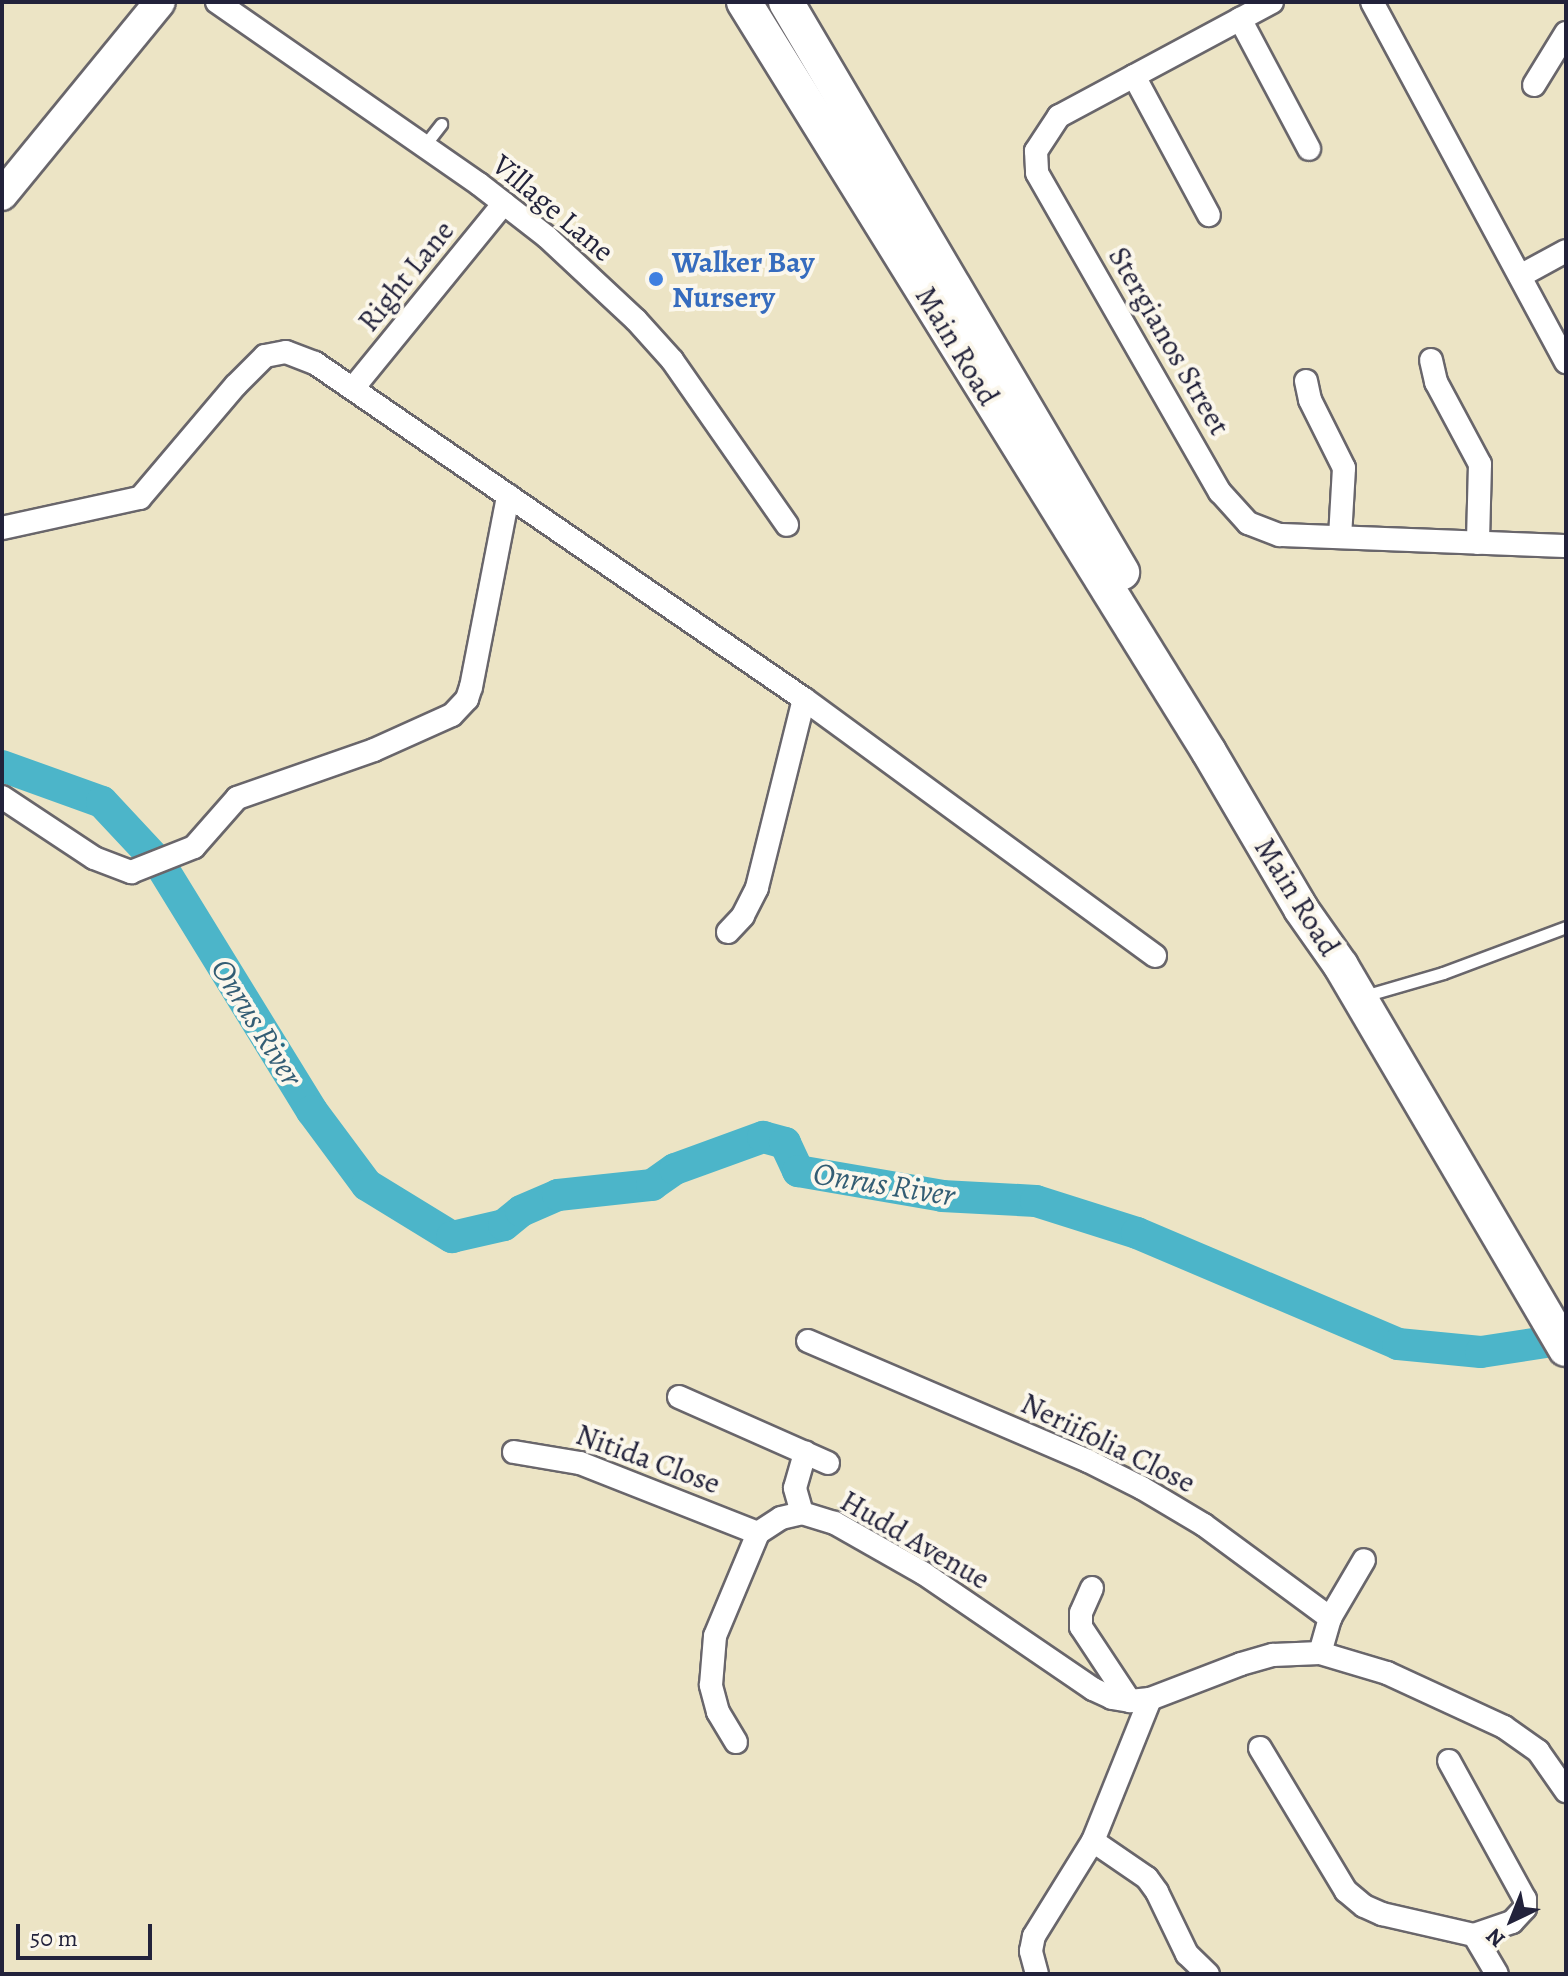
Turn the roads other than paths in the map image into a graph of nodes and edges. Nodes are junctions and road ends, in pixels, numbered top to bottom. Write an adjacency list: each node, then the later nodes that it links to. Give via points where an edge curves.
1 (160, 2): 14 (main road)
2 (217, 2): 12 (street, Village Lane)
3 (744, 2): 34 (main road, Main Road)
4 (786, 2): 34 (main road, Main Road, via 1301,877 1329,927)
5 (1272, 2): 7 (street, Stergianos Street)
6 (1372, 2): 18 (street)
7 (1240, 19): 9 (street, Stergianos Street); 13 (street)
8 (1566, 33): 10 (street)
9 (1134, 76): 16 (street); 26 (street, Stergianos Street, via 1054,121 1036,151 1037,173 1228,504 1248,523 1269,532)
10 (1534, 85)
11 (441, 124): 12 (lane)
12 (424, 146): 15 (street, Village Lane)
13 (1309, 149)
14 (2, 195)
15 (504, 203): 22 (street, Right Lane); 24 (street, Village Lane, via 625,310 672,360)
16 (1209, 215)
17 (1566, 251): 18 (street)
18 (1520, 276): 20 (street)
19 (1431, 360): 27 (street, via 1436,382 1480,464)
20 (1566, 362)
21 (1306, 381): 26 (street, via 1344,468)
22 (354, 387): 23 (street); 25 (street, via 301,356 275,352 252,367 140,498)
23 (508, 496): 29 (street); 30 (street, via 471,687 462,705 425,730 237,798 201,841 131,872 108,866)
24 (787, 525)
25 (2, 528)
26 (1340, 537): 27 (street, Stergianos Street)
27 (1478, 543): 28 (street, Stergianos Street)
28 (1566, 546)
29 (804, 699): 32 (street, via 757,888); 33 (street)
30 (2, 797)
31 (1566, 927): 35 (lane, via 1443,973)
32 (728, 932)
33 (1155, 956)
34 (1341, 966): 35 (main road)
35 (1359, 997): 37 (main road)
36 (808, 1341): 46 (street, Neriifolia Close, via 1142,1488 1204,1525)
37 (1566, 1349)
38 (679, 1397): 40 (street)
39 (514, 1452): 43 (street, Nitida Close, via 580,1463)
40 (805, 1452): 41 (street); 42 (street, via 795,1488)
41 (828, 1463)
42 (802, 1513): 43 (street, Hudd Avenue, via 781,1518); 48 (street, Hudd Avenue, via 835,1523 923,1573 1093,1689)
43 (758, 1533): 49 (street, via 725,1606 710,1662 718,1712)
44 (1364, 1560): 46 (street)
45 (1092, 1588): 48 (street, via 1081,1627)
46 (1330, 1618): 47 (street)
47 (1320, 1653): 48 (street, via 1273,1655); 52 (street, via 1387,1673 1504,1727 1538,1751)
48 (1140, 1700): 53 (street)
49 (736, 1742)
50 (1260, 1748): 54 (street, via 1346,1891 1382,1914)
51 (1449, 1761): 54 (street, via 1525,1899 1525,1908 1512,1922)
52 (1566, 1791)
53 (1093, 1841): 55 (street, via 1034,1936 1031,1951); 56 (street, via 1147,1878 1187,1954)
54 (1474, 1935): 57 (street)
55 (1037, 1974)
56 (1208, 1974)
57 (1497, 1974)

